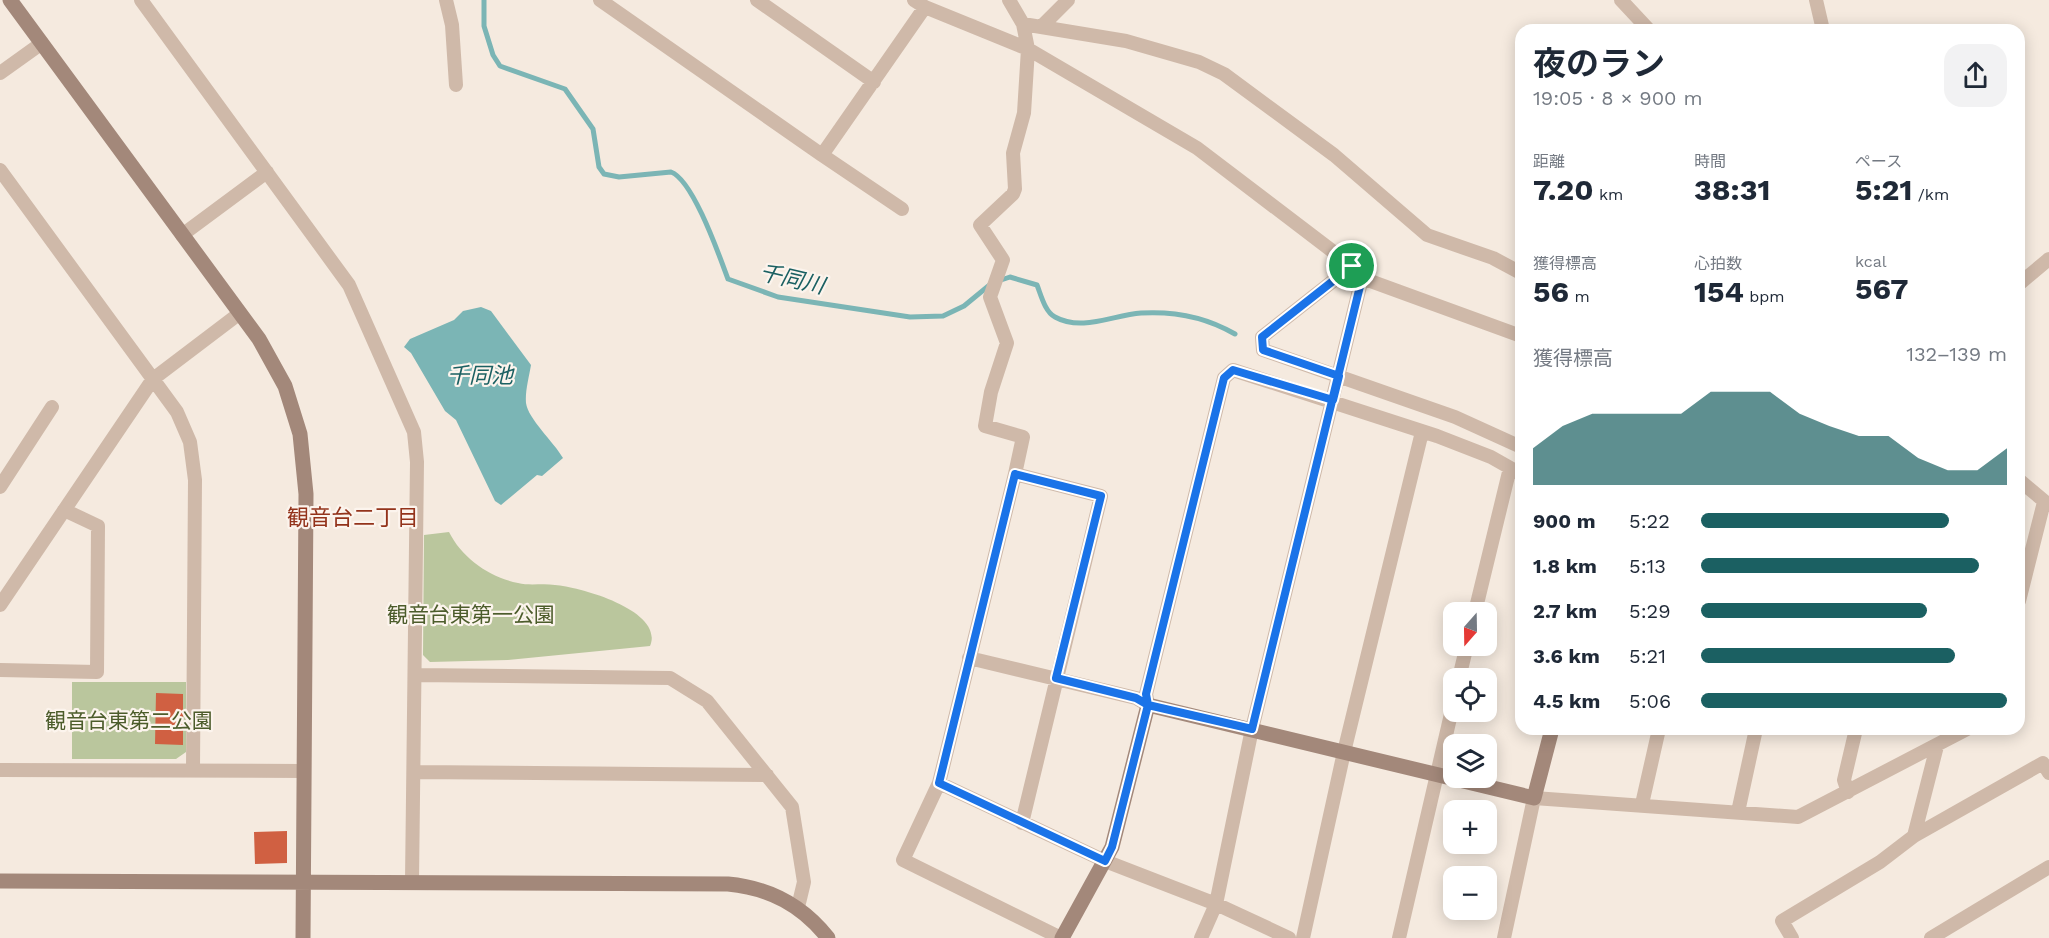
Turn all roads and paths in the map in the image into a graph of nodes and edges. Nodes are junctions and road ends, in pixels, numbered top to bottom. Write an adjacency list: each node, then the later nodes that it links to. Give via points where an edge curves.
1 (10, 0): 16 (street)
2 (141, 0): 23 (street)
3 (446, 0): 20 (street, via 452,25)
4 (600, 0): 11 (street)
5 (757, 0): 19 (street)
6 (1009, 0): 12 (street)
7 (1068, 0): 15 (street)
8 (1621, 0): 13 (street)
9 (1816, 0): 14 (street)
10 (920, 4): 17 (street); 19 (street)
11 (622, 6): 21 (street)
12 (1023, 24): 15 (street); 17 (street)
13 (1643, 24)
14 (1822, 24)
15 (1041, 27): 28 (street, via 1162,50 1224,74 1334,155 1427,235)
16 (42, 43): 18 (street); 25 (street)
17 (1028, 49): 27 (street, via 1197,148); 40 (street, via 1024,113 1014,153 1015,189 980,225 1003,261 990,297 1007,342 985,426 1023,437)
18 (0, 73)
19 (874, 81): 21 (street)
20 (456, 85)
21 (822, 155): 24 (street)
22 (0, 170): 34 (street)
23 (267, 172): 25 (street); 50 (street, via 349,285 414,432)
24 (902, 209)
25 (182, 235): 31 (street)
26 (2049, 259): 30 (street)
27 (1352, 266): 29 (street); 33 (street, via 1262,337 1263,350)
28 (1515, 270)
29 (1362, 278): 32 (street); 33 (street)
30 (2025, 279)
31 (240, 313): 34 (street); 64 (street, via 285,386 300,434 306,494)
32 (1515, 334)
33 (1339, 376): 35 (street); 38 (street, via 1455,417)
34 (153, 378): 44 (street); 62 (street, via 177,412 194,460)
35 (1333, 400): 37 (street); 52 (street, via 1233,370 1224,378 1146,694); 54 (street)
36 (52, 407): 42 (street)
37 (1422, 432): 39 (street, via 1491,457); 61 (street)
38 (1515, 444)
39 (1515, 471): 46 (street)
40 (1015, 474): 48 (street); 51 (street, via 1101,496)
41 (2025, 485): 43 (street)
42 (0, 487)
43 (2046, 504): 45 (street)
44 (64, 510): 47 (street); 49 (street, via 98,526 97,672)
45 (2025, 579)
46 (1478, 602)
47 (0, 605)
48 (969, 658): 51 (street); 69 (street)
49 (0, 670)
50 (415, 675): 65 (street); 67 (street, via 670,678 707,701)
51 (1056, 678): 52 (street, via 1136,698); 74 (street)
52 (1148, 705): 54 (street); 76 (street, via 1112,847)
53 (1449, 722): 68 (street)
54 (1252, 729): 61 (street); 81 (street)
55 (1550, 735): 71 (street)
56 (1658, 735): 72 (street)
57 (1755, 735): 73 (street)
58 (1855, 735): 70 (street, via 1844,780)
59 (1956, 735): 60 (street)
60 (1937, 746): 70 (street); 75 (street)
61 (1344, 752): 68 (street); 88 (street)
62 (193, 769): 63 (street); 64 (street)
63 (0, 770)
64 (304, 771): 80 (street)
65 (414, 772): 67 (street); 79 (street)
66 (2049, 773): 75 (street, via 2043,763)
67 (767, 775): 82 (street, via 792,807 804,882)
68 (1436, 775): 71 (street); 89 (street)
69 (939, 783): 74 (street); 85 (street, via 903,860)
70 (1848, 792): 73 (street, via 1798,817)
71 (1534, 798): 72 (street); 90 (street)
72 (1642, 804): 73 (street)
73 (1738, 812)
74 (1022, 823): 76 (street)
75 (1914, 836): 91 (street, via 1880,862 1782,921)
76 (1105, 861): 81 (street); 85 (street)
77 (2049, 867): 92 (street)
78 (0, 881): 80 (street)
79 (412, 881): 80 (street); 82 (street, via 728,884 758,889)
80 (304, 883): 83 (street)
81 (1216, 904): 86 (street); 87 (street)
82 (798, 908): 84 (street)
83 (303, 938)
84 (828, 938)
85 (1061, 938)
86 (1201, 938)
87 (1289, 938)
88 (1303, 938)
89 (1399, 938)
90 (1504, 938)
91 (1792, 938)
92 (1931, 938)

